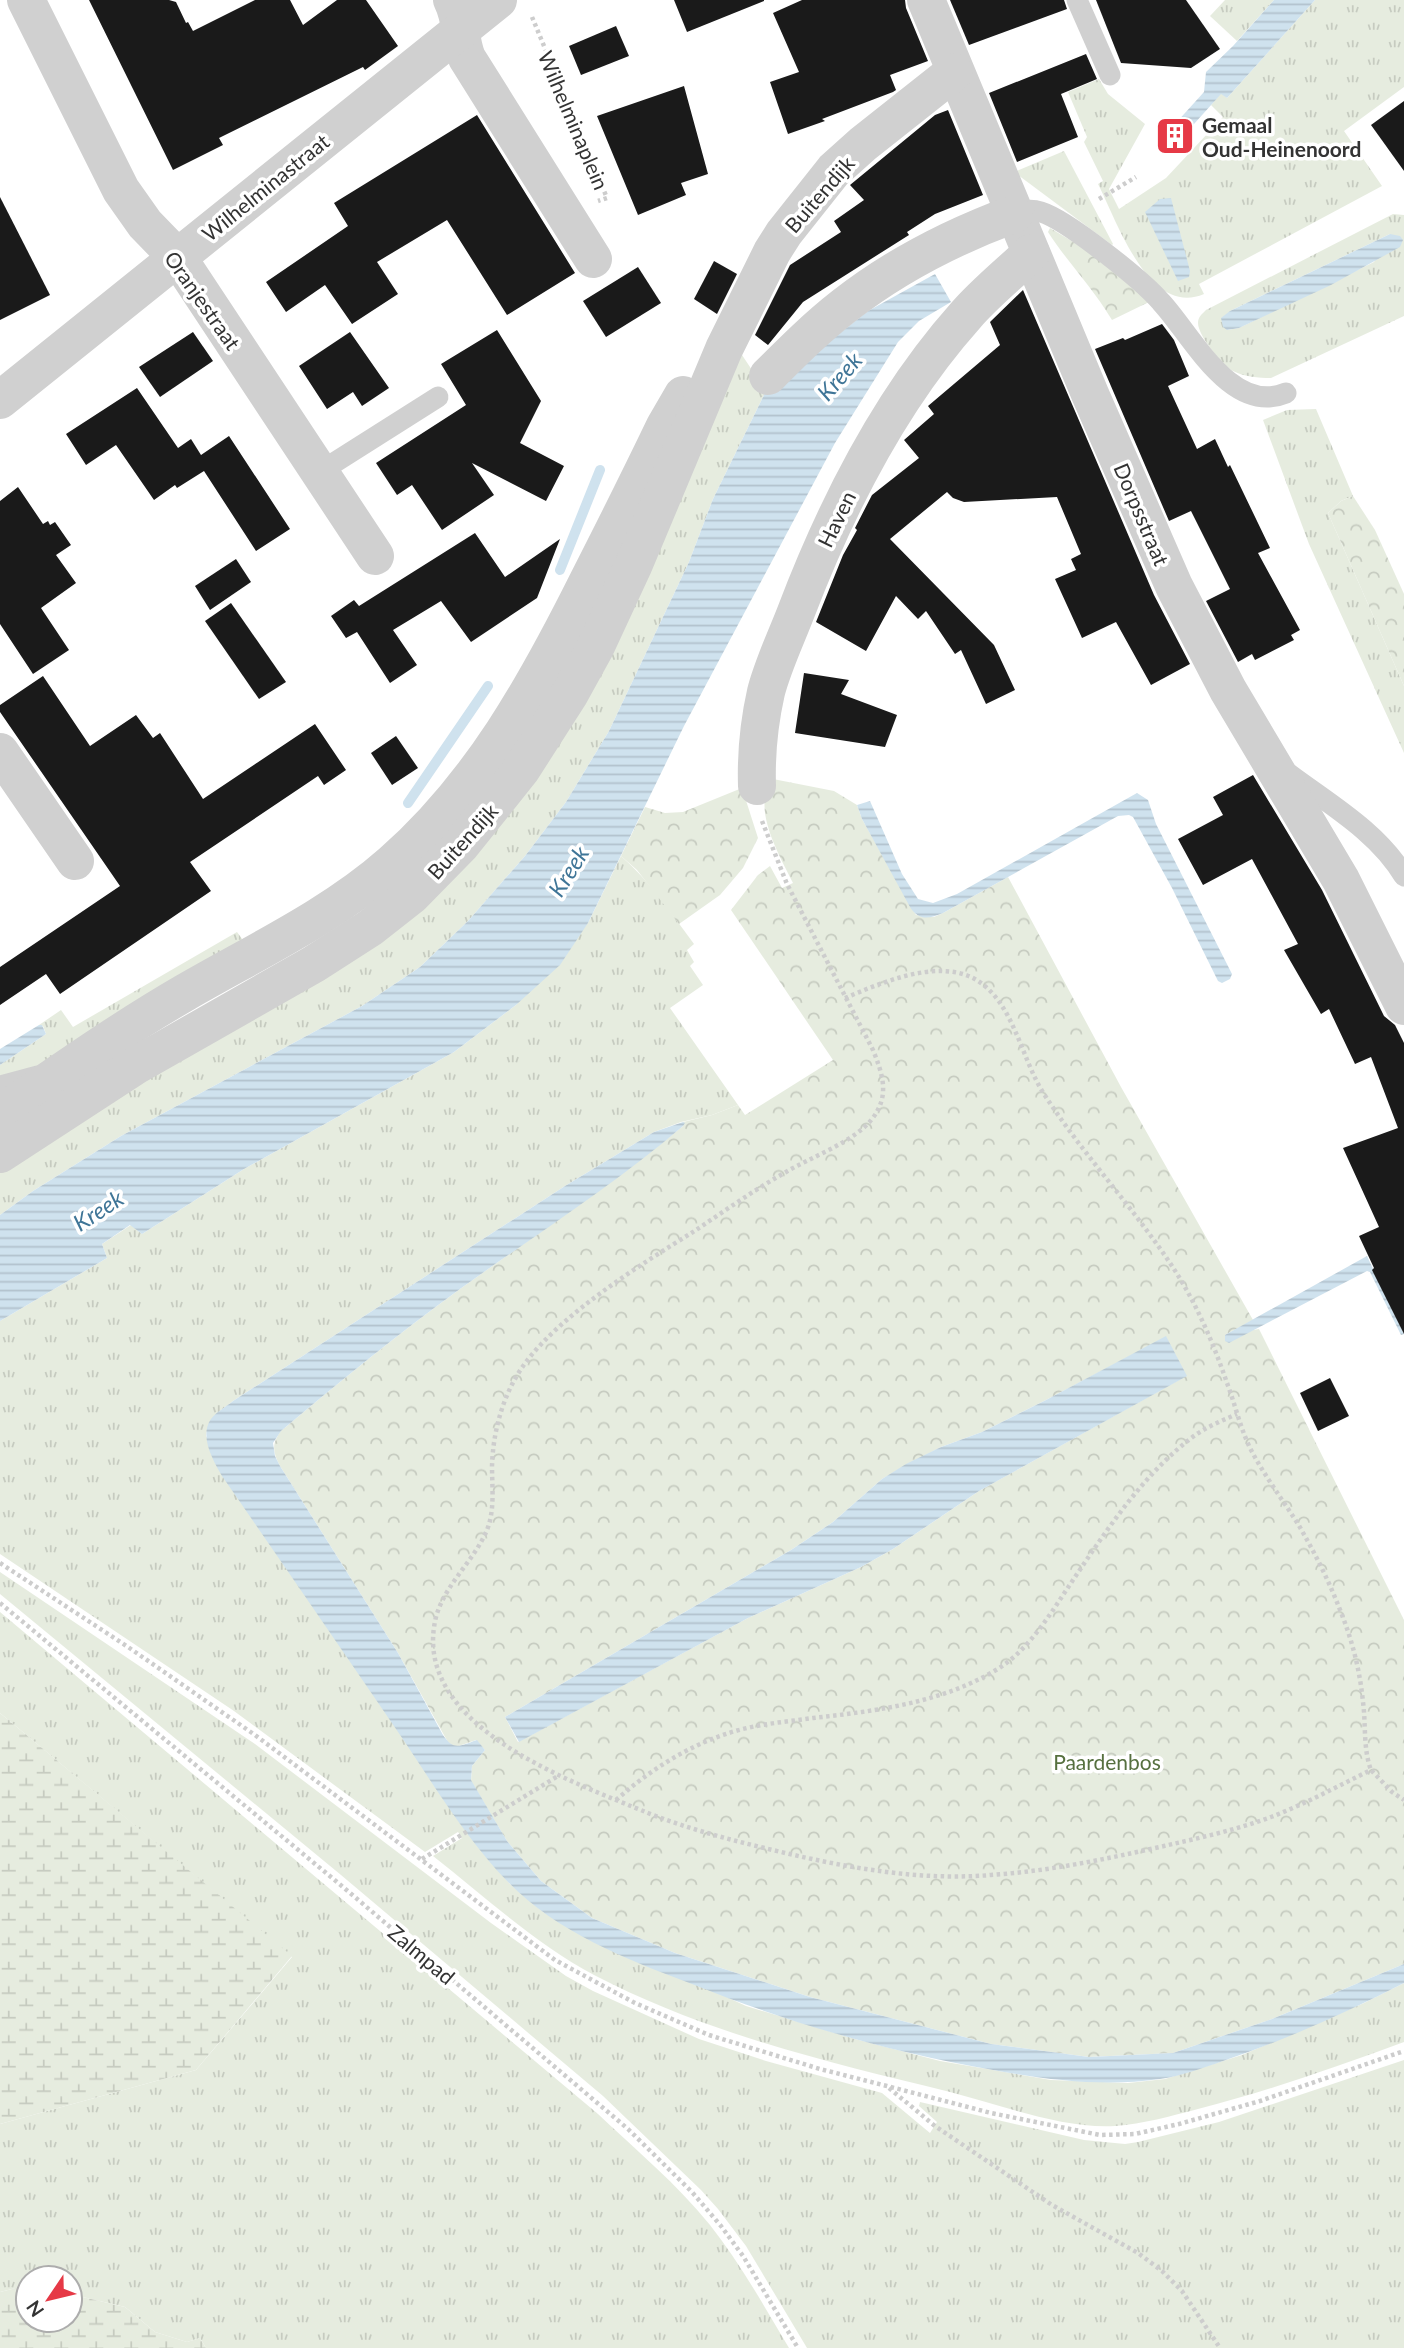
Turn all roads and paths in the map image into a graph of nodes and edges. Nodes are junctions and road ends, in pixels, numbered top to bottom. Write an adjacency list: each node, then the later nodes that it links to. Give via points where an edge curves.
1 (26, 0): 14 (street, Oranjestraat, via 121,190)
2 (926, 0): 6 (street, Dorpsstraat)
3 (1077, 0): 7 (lane)
4 (514, 6): 5 (street, Wilhelminastraat); 11 (path, Wilhelminaplein, via 607,198)
5 (456, 15): 11 (street, via 467,58); 14 (street, Wilhelminastraat)
6 (954, 72): 10 (street, Dorpsstraat); 17 (street, Buitendijk, via 863,144 810,198 772,252)
7 (1110, 75)
8 (1136, 177): 9 (path)
9 (1099, 199)
10 (1014, 214): 12 (street); 13 (street, Dorpsstraat); 19 (lane, via 1031,210 1048,215 1108,256 1159,299 1216,370 1241,390 1269,398)
11 (565, 215): 15 (street)
12 (961, 236): 16 (street); 18 (street, via 913,260 845,305)
13 (1031, 253): 16 (street, Haven); 25 (street, Dorpsstraat, via 1174,586)
14 (178, 258): 21 (street, Wilhelminastraat); 22 (street, Oranjestraat)
15 (593, 259)
16 (994, 288): 26 (street, Haven, via 967,313 914,382 836,515 767,688 758,738)
17 (724, 349): 31 (street, Buitendijk, via 699,373 664,426 521,708 430,827 353,893 156,1009); 34 (street, Buitendijk, via 596,646 536,748 461,845 412,895 370,928 135,1066)
18 (768, 376)
19 (1286, 393)
20 (438, 397): 22 (lane)
21 (0, 400)
22 (318, 473): 23 (street, Oranjestraat)
23 (375, 556)
24 (0, 752): 27 (street)
25 (1268, 759): 28 (lane, via 1376,841); 30 (street, Dorpsstraat, via 1341,880)
26 (757, 786): 29 (path, via 761,819 777,862)
27 (75, 860)
28 (1404, 876)
29 (845, 998): 35 (path, via 937,971 972,978 995,996 1043,1092 1182,1282); 39 (path, via 883,1076 883,1099 869,1123 783,1173 603,1293 538,1347 505,1398 493,1456 489,1523 438,1610 434,1653 450,1693 481,1727 523,1758)
30 (1404, 1006)
31 (61, 1072): 32 (lane, Buitendijk); 33 (street, Buitendijk)
32 (0, 1086)
33 (0, 1114)
34 (0, 1154)
35 (1237, 1414): 38 (path, via 1250,1447 1316,1557 1343,1616 1359,1672); 40 (path, via 1190,1439 1158,1468 1104,1535 1044,1623 996,1670 934,1697 894,1708 730,1733 672,1759)
36 (0, 1563): 42 (path, via 183,1684)
37 (0, 1603): 45 (path, Zalmpad, via 628,2129 721,2225)
38 (1371, 1770): 40 (path, via 1240,1827 1086,1864 963,1877 820,1861 718,1837); 41 (path)
39 (558, 1776): 40 (path); 42 (path)
40 (616, 1800)
41 (1404, 1800)
42 (422, 1859): 44 (path, via 536,1947 635,2003 709,2035)
43 (1404, 2051): 44 (path, via 1230,2109 1117,2136 1061,2129)
44 (887, 2086): 46 (path, via 935,2126 1042,2198 1162,2271 1182,2291)
45 (798, 2348)
46 (1220, 2348)

